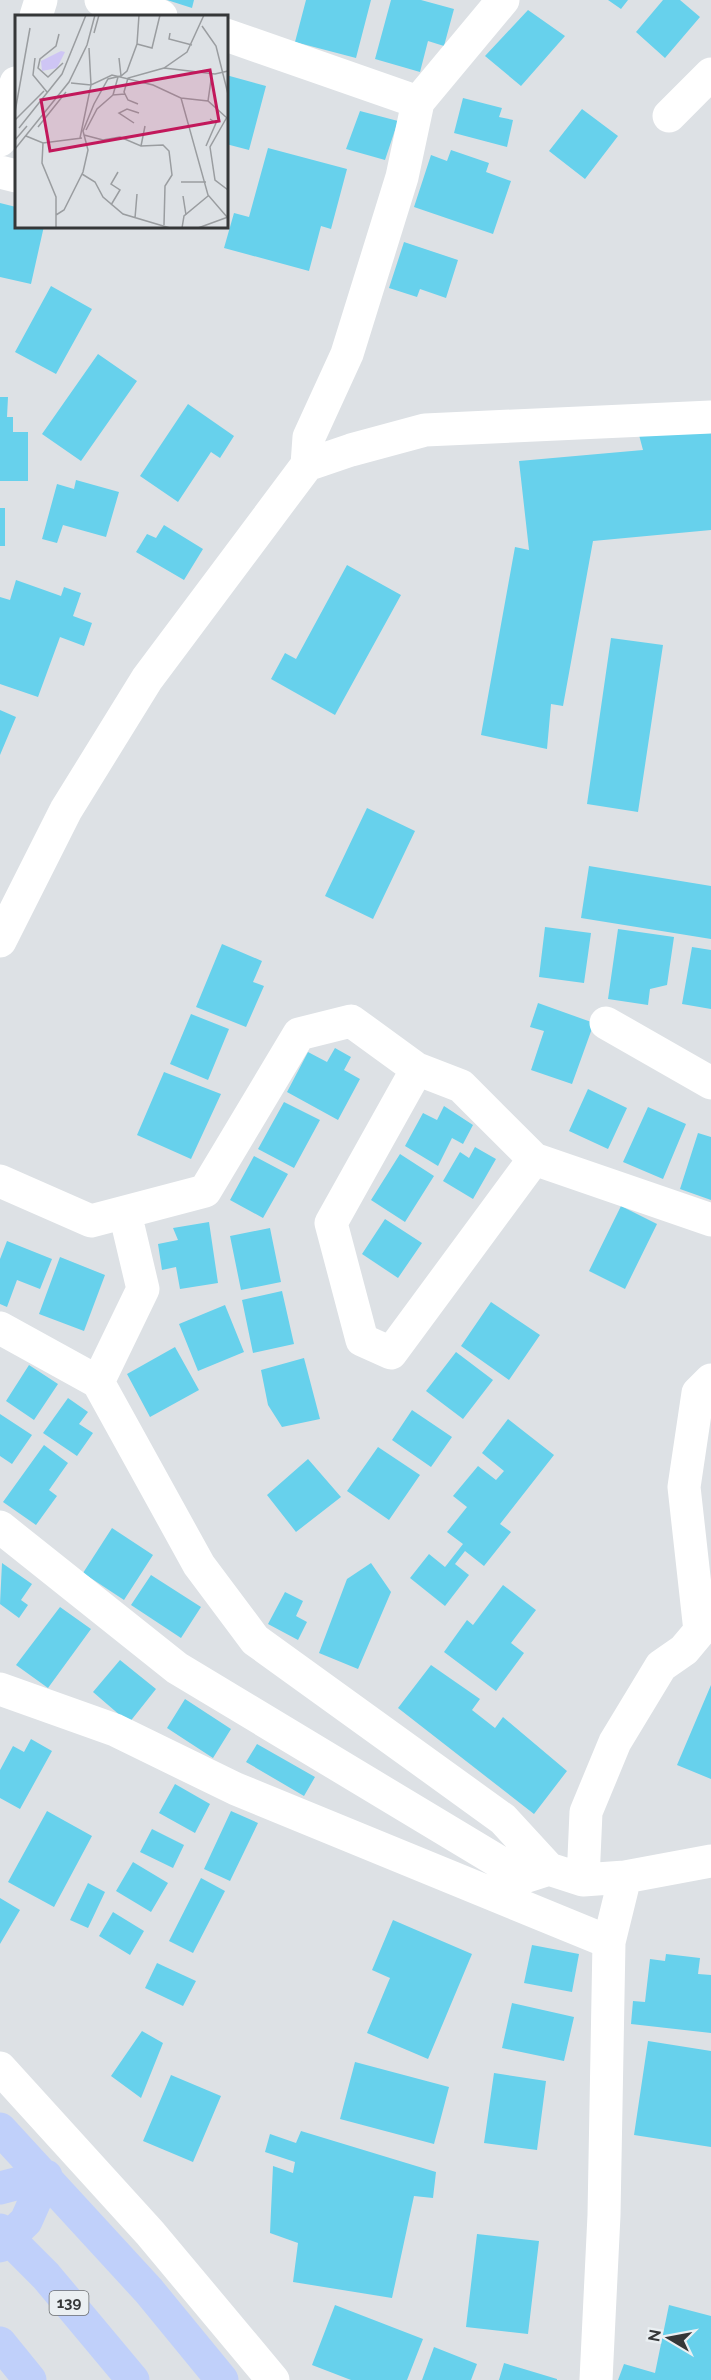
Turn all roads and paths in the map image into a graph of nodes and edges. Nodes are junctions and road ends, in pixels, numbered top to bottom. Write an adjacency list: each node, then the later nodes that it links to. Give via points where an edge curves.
1 (40, 0): 4 (street)
2 (101, 0): 5 (street)
3 (503, 0): 9 (street)
4 (36, 15)
5 (156, 15)
6 (228, 36): 9 (street)
7 (711, 74): 10 (street)
8 (15, 87): 11 (street)
9 (418, 102): 15 (street, via 402,177 346,354 309,437)
10 (669, 116)
11 (0, 140)
12 (0, 171): 13 (street)
13 (15, 176)
14 (711, 417): 15 (street, via 425,430)
15 (307, 465): 16 (street, via 147,679 66,810)
16 (0, 941)
17 (606, 1023): 19 (street)
18 (417, 1069): 20 (street, via 461,1086); 20 (street, via 331,1223 362,1340 391,1353); 22 (street, via 351,1021 299,1034 205,1191)
19 (711, 1083)
20 (534, 1159): 23 (street)
21 (0, 1181): 22 (street, via 91,1221)
22 (125, 1213): 26 (street, via 142,1289)
23 (711, 1220)
24 (0, 1328): 26 (street)
25 (711, 1380): 32 (street, via 698,1393 684,1487 700,1631 684,1650 661,1666 615,1742 586,1812)
26 (98, 1382): 30 (street, via 200,1565 255,1640 504,1819)
27 (0, 1527): 30 (street, via 177,1668 524,1877)
28 (0, 1689): 33 (street, via 115,1730 236,1789)
29 (711, 1861): 31 (street)
30 (549, 1869): 32 (street)
31 (625, 1877): 32 (street); 33 (street)
32 (583, 1880)
33 (609, 1942): 45 (street, via 604,2215)
34 (0, 2068): 44 (street, via 150,2233)
35 (0, 2129): 36 (highway)
36 (46, 2176): 37 (highway); 39 (highway, via 26,2221); 43 (highway)
37 (0, 2188)
38 (0, 2230): 42 (highway, 139, via 46,2276)
39 (0, 2246)
40 (0, 2343): 41 (highway)
41 (30, 2380)
42 (132, 2380)
43 (222, 2380)
44 (273, 2380)
45 (596, 2380)

